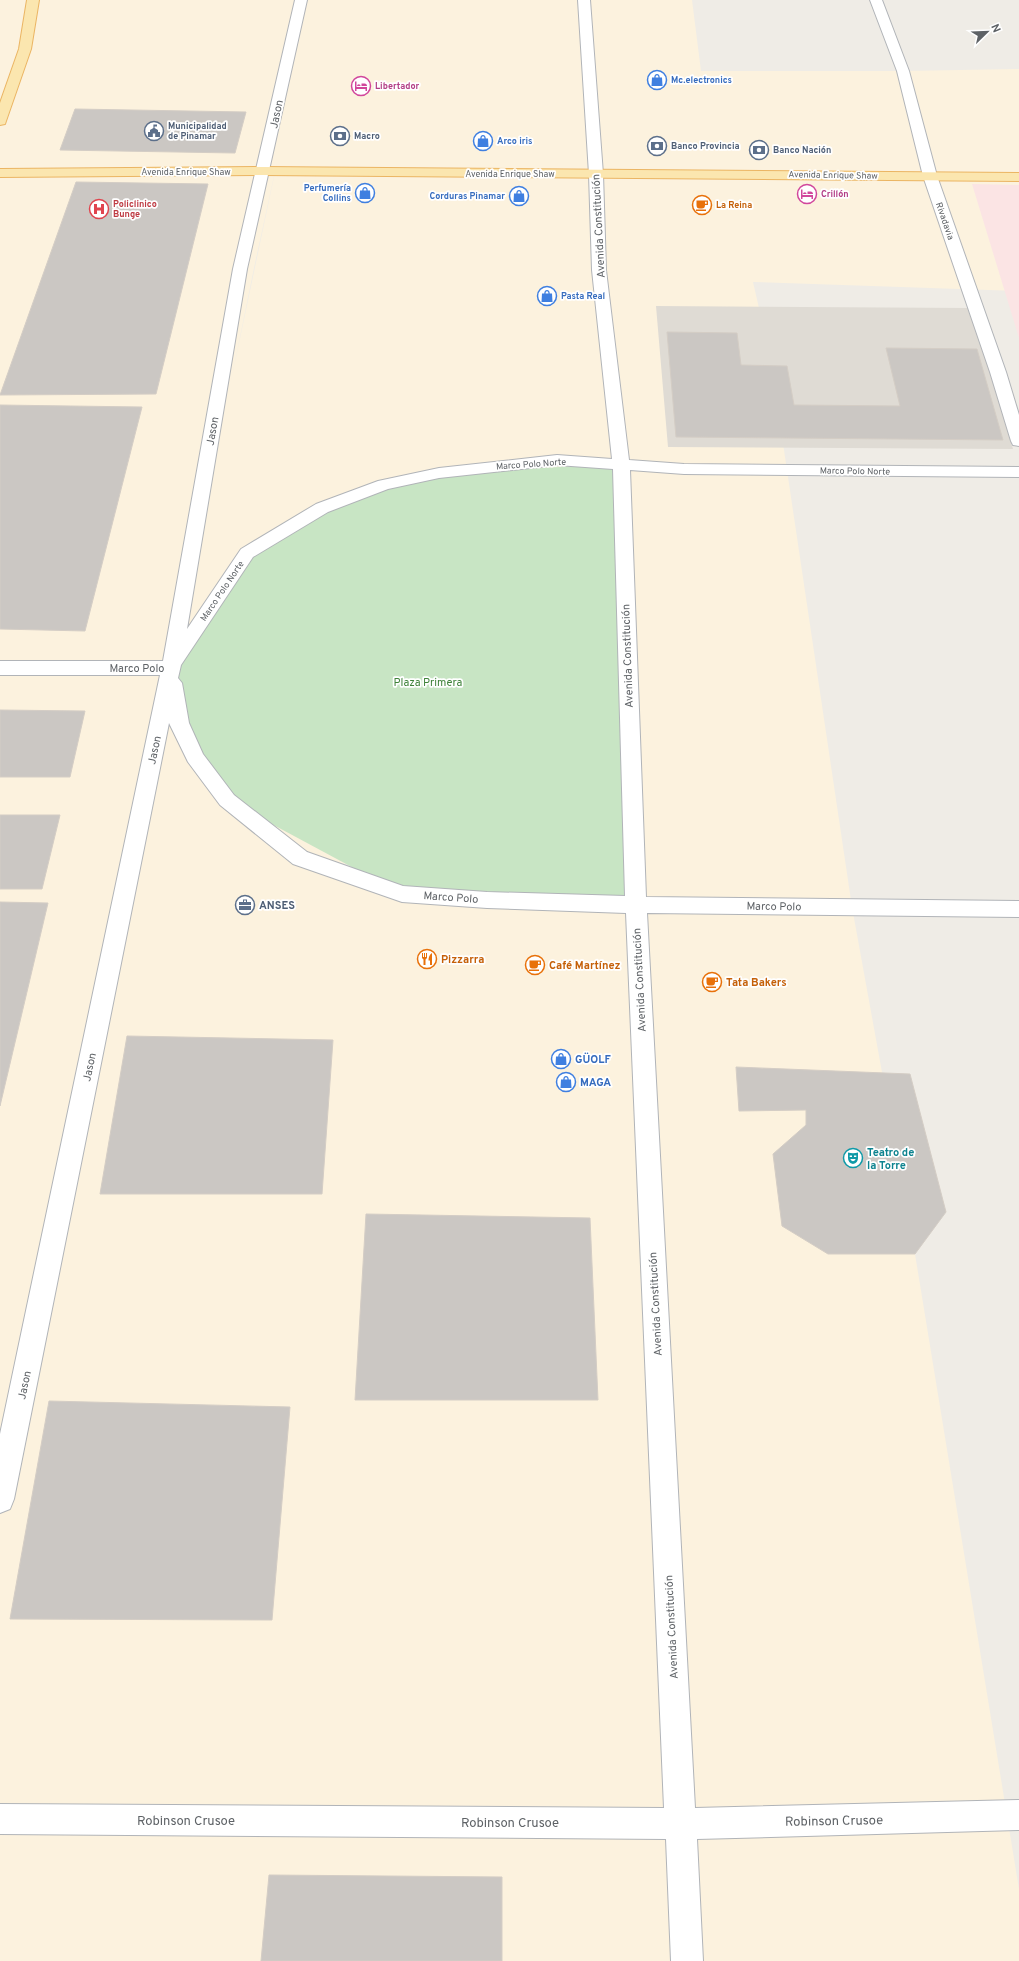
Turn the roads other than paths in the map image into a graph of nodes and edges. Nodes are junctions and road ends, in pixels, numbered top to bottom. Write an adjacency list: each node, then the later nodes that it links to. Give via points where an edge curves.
1 (34, 0): 5 (main road, via 26,49)
2 (301, 0): 6 (street, Jason)
3 (584, 0): 8 (street, Avenida Constitución)
4 (876, 0): 9 (street, Rivadavia, via 903,71)
5 (0, 121)
6 (263, 171): 7 (main road, Avenida Enrique Shaw); 8 (main road, Avenida Enrique Shaw); 15 (street, Jason, via 240,269)
7 (0, 173)
8 (596, 174): 9 (main road, Avenida Enrique Shaw); 12 (street, Avenida Constitución, via 600,270)
9 (930, 176): 10 (main road, Avenida Enrique Shaw); 11 (street, Rivadavia, via 998,372)
10 (1019, 177)
11 (1019, 441)
12 (620, 464): 13 (street, Marco Polo Norte, via 684,469); 15 (street, Marco Polo Norte, via 557,460 439,473 384,485 322,508 247,553); 16 (street, Avenida Constitución)
13 (1019, 472)
14 (0, 668): 15 (street, Marco Polo)
15 (171, 668): 16 (street, Marco Polo, via 180,722 195,758 227,800 300,858 402,894 487,900); 18 (street, Jason)
16 (636, 905): 17 (street, Marco Polo); 21 (street, Avenida Constitución)
17 (1019, 909)
18 (0, 1499)
19 (1019, 1815): 21 (street, Robinson Crusoe)
20 (0, 1819): 21 (street, Robinson Crusoe)
21 (680, 1824): 22 (street, Avenida Constitución)
22 (687, 1961)

